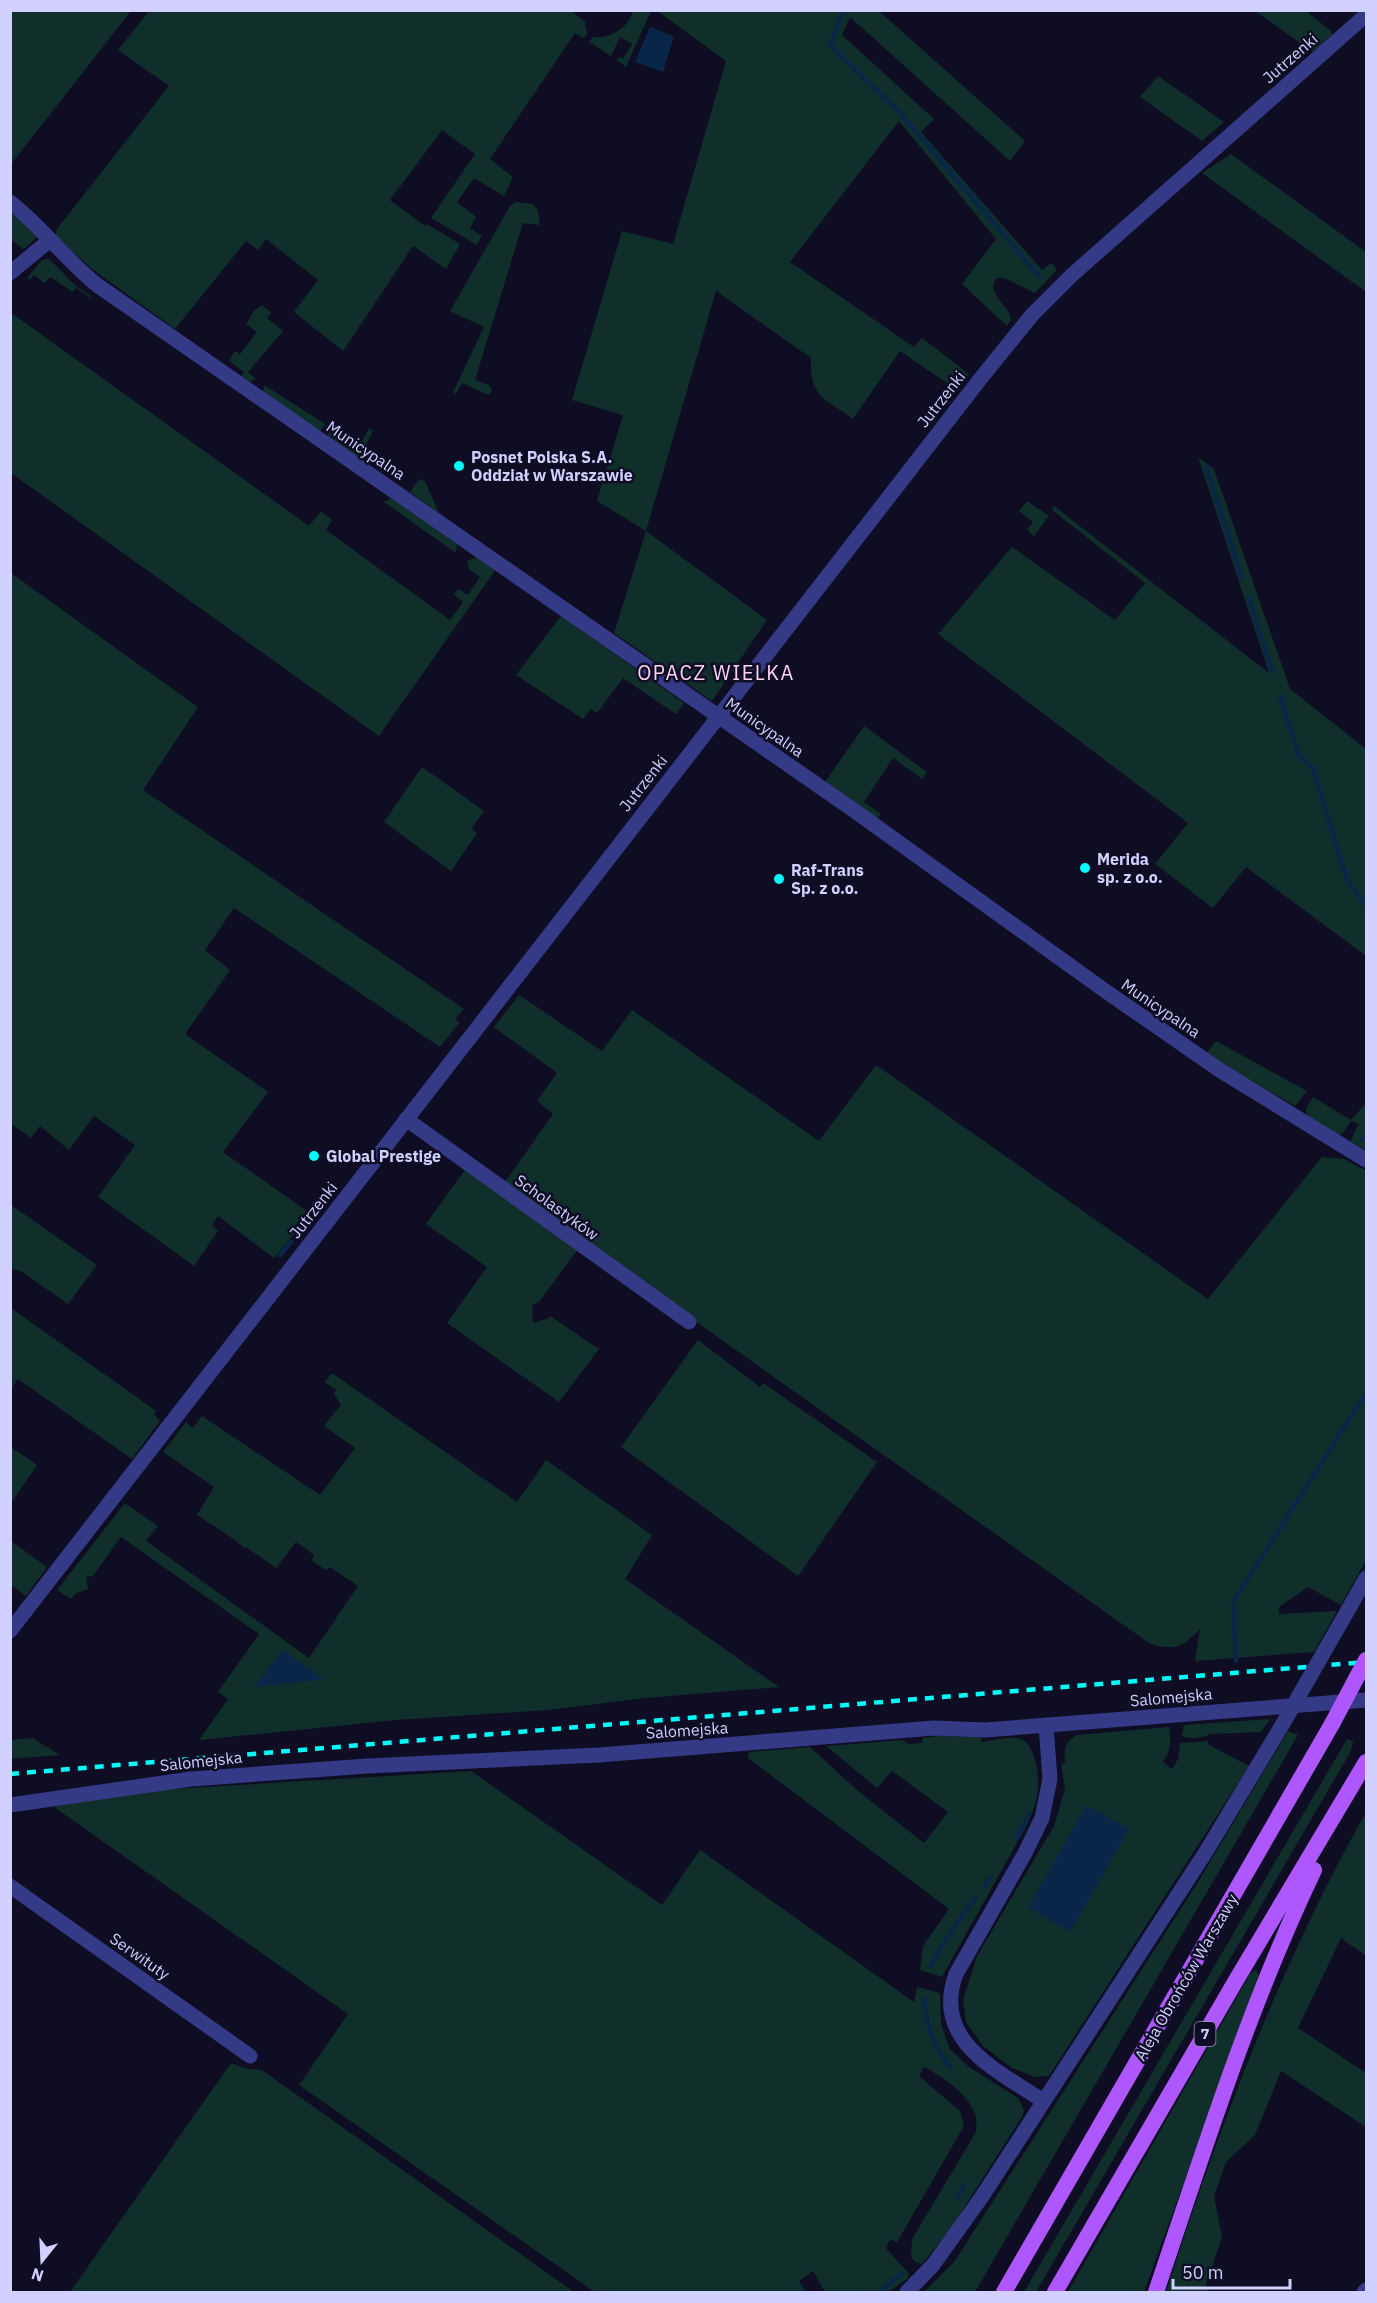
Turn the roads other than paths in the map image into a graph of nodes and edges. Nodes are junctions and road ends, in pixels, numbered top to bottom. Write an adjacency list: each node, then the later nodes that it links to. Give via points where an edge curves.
1 (1366, 15): 5 (street, Jutrzenki, via 1054,291 986,372)
2 (10, 202): 3 (street, Municypalna)
3 (50, 240): 4 (street); 5 (street, Municypalna, via 97,285)
4 (10, 273)
5 (718, 716): 6 (street, Jutrzenki); 7 (street, Municypalna, via 1221,1071)
6 (406, 1119): 8 (street, Scholastyków); 10 (street, Jutrzenki)
7 (1366, 1160)
8 (689, 1323)
9 (1366, 1578): 18 (street, bridge, via 1207,1850)
10 (10, 1631)
11 (1366, 1660): 20 (main road, Aleja Obrońców Warszawy, bridge)
12 (1366, 1700): 13 (street, Salomejska)
13 (1046, 1725): 15 (street, Salomejska, via 980,1730 934,1728 599,1755 305,1770 191,1779); 18 (street, via 1050,1779 1042,1818 960,1965 950,2000 955,2026 969,2048)
14 (1362, 1770): 21 (main road, 7); 22 (main road, via 1282,1936)
15 (10, 1805)
16 (10, 1886): 17 (street, Serwituty)
17 (250, 2056)
18 (1043, 2101): 19 (street, via 956,2236)
19 (907, 2292)
20 (1004, 2292)
21 (1055, 2292)
22 (1156, 2292)

